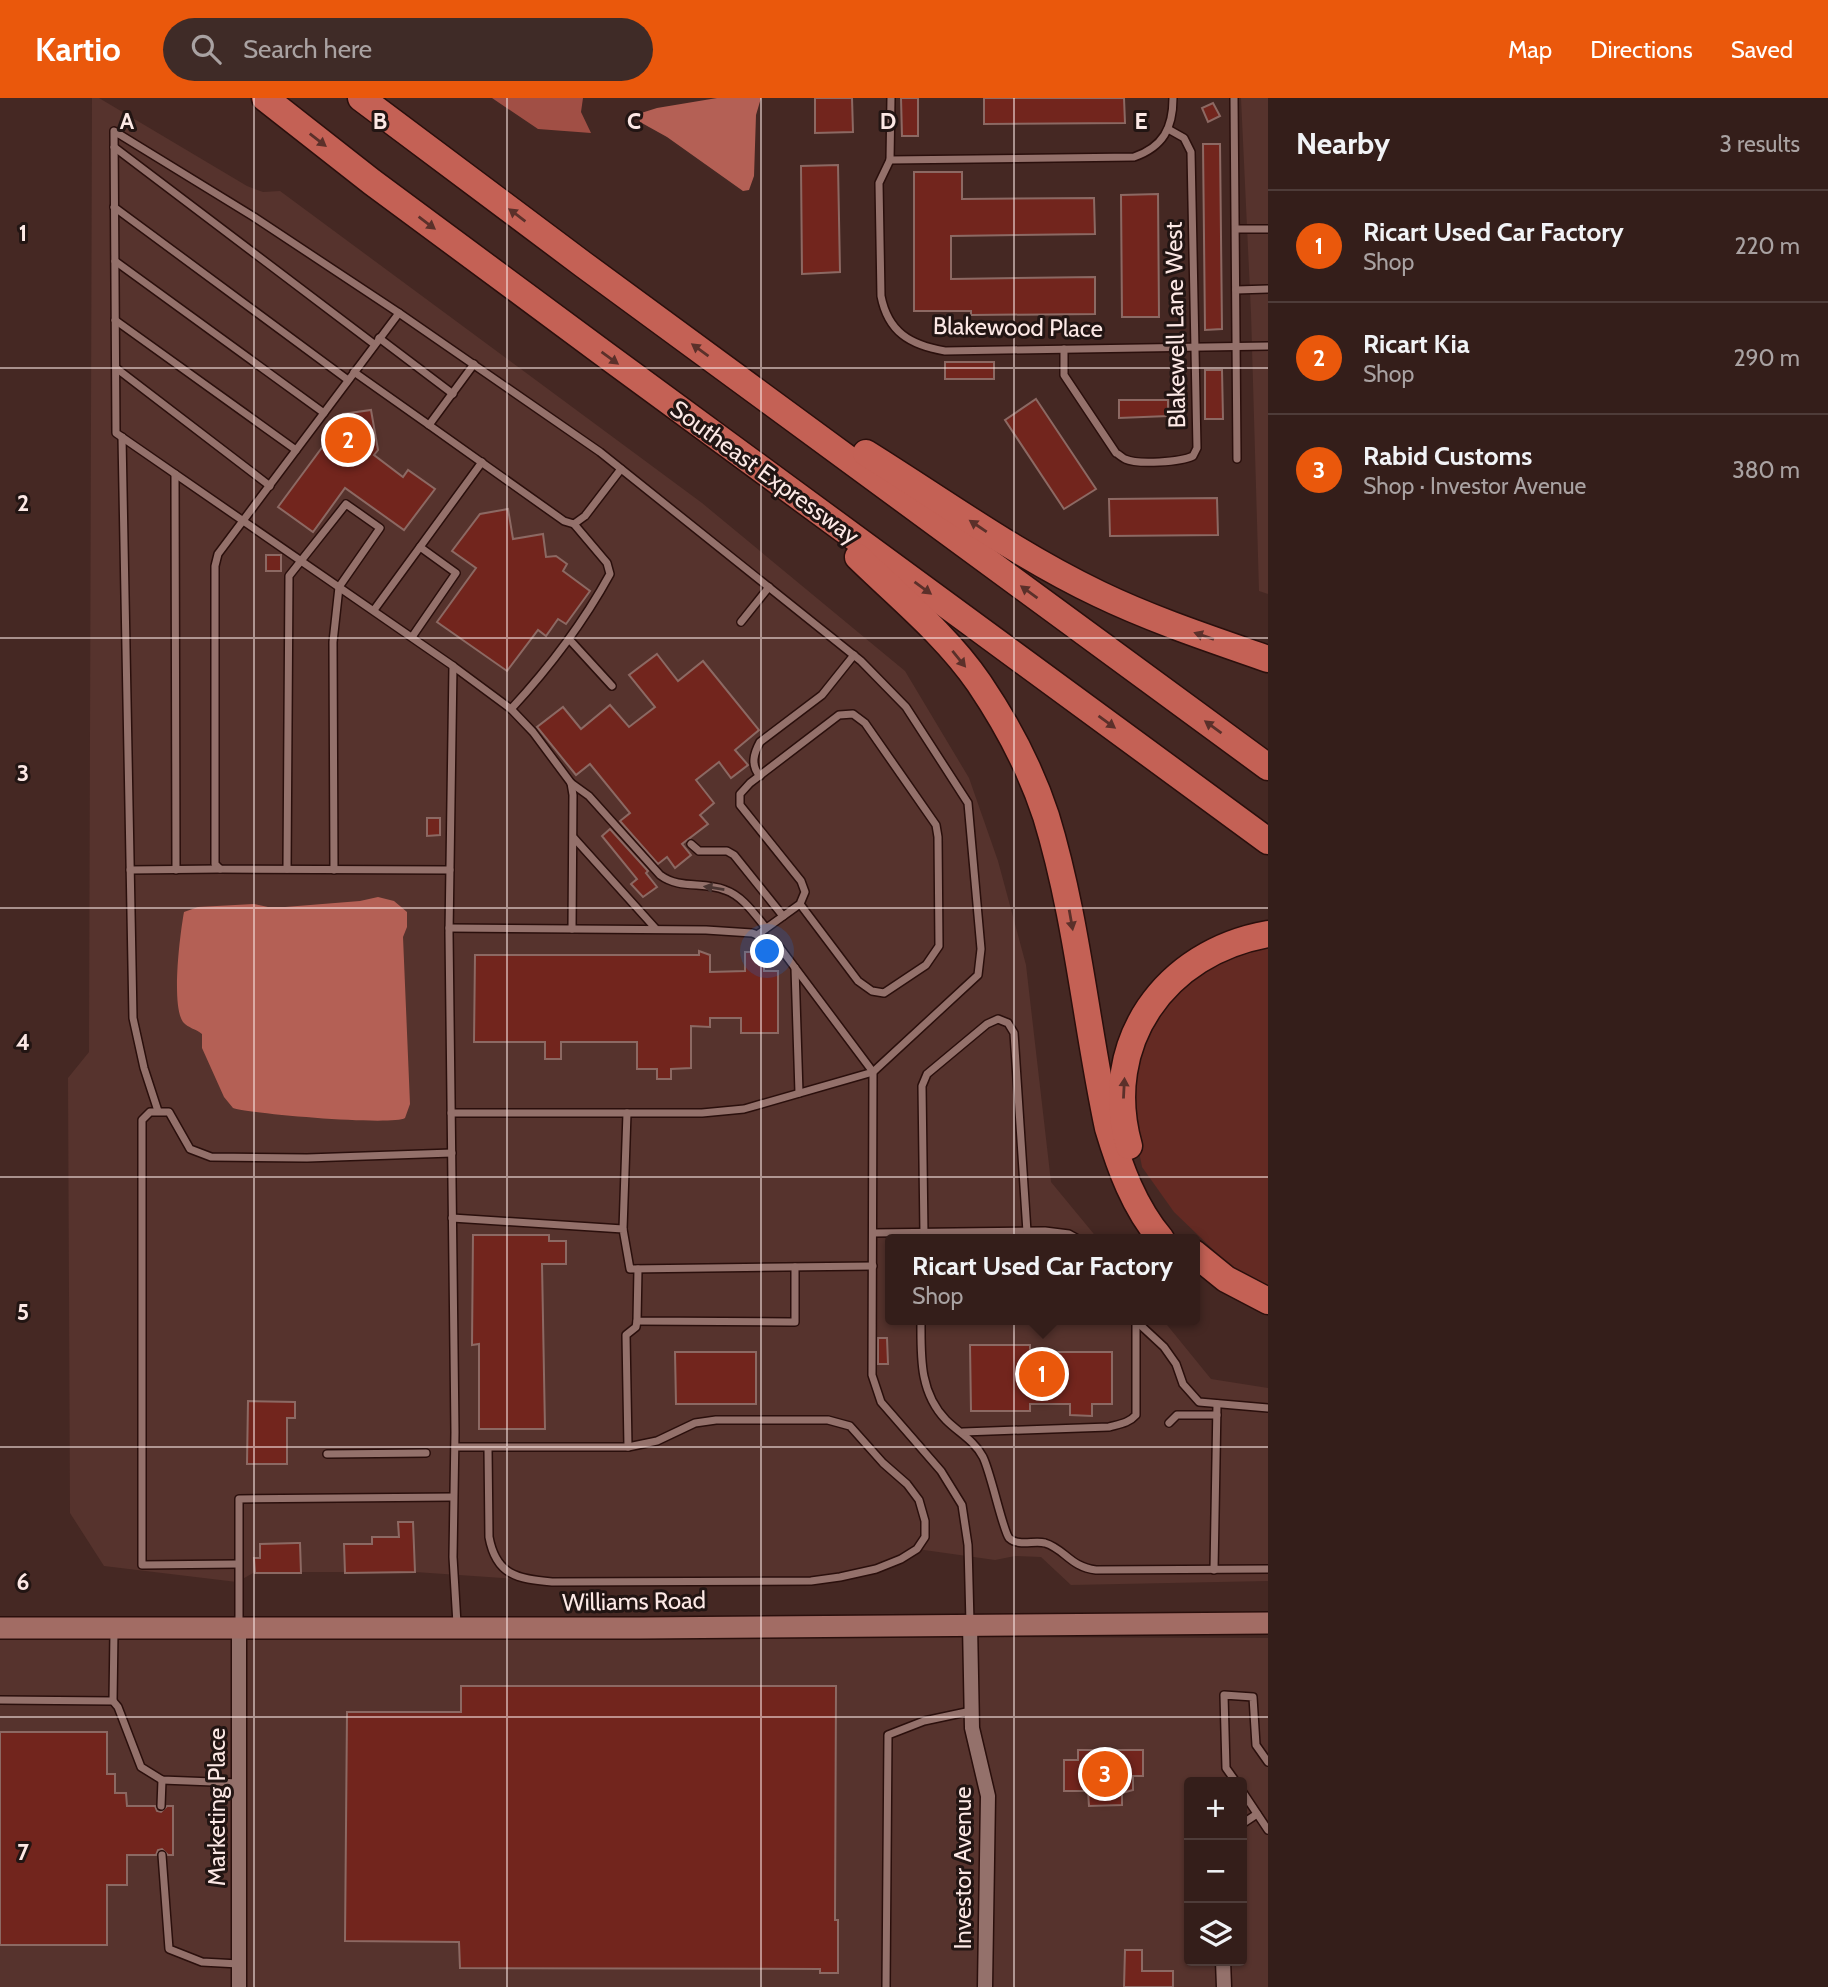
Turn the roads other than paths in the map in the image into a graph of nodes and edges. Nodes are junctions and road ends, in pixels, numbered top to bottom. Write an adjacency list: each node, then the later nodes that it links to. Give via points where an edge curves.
1 (265, 98): 37 (highway, Southeast Expressway, one-way to 37)
2 (361, 98): 26 (highway, one-way to 2)
3 (891, 98): 8 (lane, Blakewood Place)
4 (1173, 98): 6 (lane)
5 (1234, 98): 10 (lane)
6 (1168, 129): 8 (lane, via 1155,147 1120,158); 20 (lane, Blakewell Lane West, via 1184,138 1191,152)
7 (114, 147): 9 (lane); 15 (lane, via 114,131); 17 (lane)
8 (890, 160): 21 (lane, Blakewood Place, via 879,183 881,296 883,310 901,335 945,351)
9 (114, 207): 12 (lane); 25 (lane)
10 (1236, 229): 11 (lane); 14 (lane)
11 (1268, 229)
12 (115, 261): 16 (lane); 28 (lane)
13 (1268, 289): 14 (lane)
14 (1236, 290): 18 (lane)
15 (399, 313): 17 (lane); 22 (lane)
16 (115, 320): 23 (lane); 31 (lane)
17 (377, 341): 24 (lane); 27 (lane)
18 (1237, 346): 19 (lane, Blakewood Place); 20 (lane, Blakewood Place); 32 (lane)
19 (1268, 346)
20 (1194, 347): 21 (lane, Blakewood Place); 21 (lane, Blakewell Lane West, via 1197,447 1193,456 1135,461 1116,453 1064,375)
21 (1064, 349)
22 (474, 364): 27 (lane); 34 (lane)
23 (116, 368): 30 (lane, via 116,433); 36 (lane)
24 (354, 372): 25 (lane); 29 (lane)
25 (348, 380): 28 (lane)
26 (755, 391): 49 (highway, one-way to 26, via 1098,593 993,536 827,428); 53 (highway, one-way to 26)
27 (453, 394): 29 (lane)
28 (324, 413): 31 (lane)
29 (429, 425): 33 (lane)
30 (122, 437): 35 (lane); 61 (lane)
31 (296, 450): 36 (lane)
32 (1237, 459)
33 (482, 462): 39 (lane); 40 (lane)
34 (621, 469): 39 (lane); 43 (lane)
35 (175, 474): 38 (lane); 62 (lane)
36 (270, 486): 38 (lane)
37 (789, 489): 57 (highway, Southeast Expressway, one-way to 57); 86 (highway, one-way to 86, via 943,640 978,682 1025,766 1045,814 1067,896 1111,1137 1132,1193)
38 (244, 521): 41 (lane); 59 (lane, via 218,554 215,566 215,864)
39 (574, 524): 47 (lane, via 607,563 610,574)
40 (420, 547): 44 (lane); 46 (lane, via 456,573)
41 (301, 560): 42 (lane); 42 (lane, via 346,504 380,528); 60 (lane, via 289,576)
42 (339, 587): 44 (lane); 63 (lane, via 333,642)
43 (769, 587): 45 (lane); 48 (lane)
44 (374, 610): 46 (lane)
45 (741, 622)
46 (412, 637): 50 (lane)
47 (569, 639): 51 (lane); 52 (lane)
48 (854, 655): 54 (lane, via 822,695 760,742 754,763); 74 (lane, via 906,707 968,803 981,949 978,975)
49 (1268, 659)
50 (453, 666): 52 (lane); 64 (lane)
51 (612, 686)
52 (511, 709): 55 (lane)
53 (1268, 767)
54 (760, 776): 65 (lane, via 740,794 740,805 801,881 805,892); 65 (lane, via 839,715 853,714 865,723 936,825 939,946 926,965 884,993 858,981)
55 (571, 783): 56 (lane); 68 (lane, one-way to 55, via 728,890 670,883 660,876 589,796)
56 (573, 837): 69 (lane); 70 (lane)
57 (1268, 841)
58 (691, 844): 66 (lane, via 699,851 734,855)
59 (220, 869): 60 (lane); 62 (lane)
60 (287, 869): 63 (lane)
61 (130, 870): 62 (lane); 76 (lane, via 133,1018)
62 (176, 870)
63 (334, 870): 64 (lane)
64 (450, 870): 67 (lane)
65 (800, 904): 66 (lane)
66 (783, 916): 68 (lane)
67 (449, 928): 69 (lane); 77 (lane)
68 (766, 928): 71 (lane)
69 (572, 929): 70 (lane)
70 (656, 929): 71 (lane)
71 (757, 934): 73 (lane, via 775,941)
72 (1268, 934): 87 (highway, one-way to 72, via 1147,1191 1126,1134 1123,1093 1129,1052 1142,1019 1172,979 1211,952)
73 (795, 967): 74 (lane); 75 (lane)
74 (873, 1072): 75 (lane); 83 (lane)
75 (799, 1093): 78 (lane, via 744,1109)
76 (158, 1111): 79 (lane, via 169,1112 190,1149 211,1157); 110 (lane, via 142,1120 141,1128 142,1565)
77 (451, 1113): 78 (lane); 79 (lane)
78 (627, 1113): 81 (lane)
79 (452, 1153): 80 (lane)
80 (452, 1218): 81 (lane); 104 (lane)
81 (623, 1229): 91 (lane, via 630,1269)
82 (1027, 1231): 84 (lane); 84 (lane, via 1014,1033 1008,1023 998,1019 927,1074 922,1086); 85 (lane)
83 (873, 1233): 84 (lane); 89 (lane)
84 (924, 1234)
85 (1069, 1234)
86 (1158, 1234)
87 (1177, 1234)
88 (1200, 1258): 93 (highway, via 1226,1279)
89 (873, 1266): 90 (lane); 114 (lane, via 872,1375 881,1402 941,1471 962,1504)
90 (795, 1267): 91 (lane); 95 (lane, via 795,1322)
91 (638, 1269): 95 (lane)
92 (1200, 1278): 94 (highway)
93 (1268, 1301)
94 (1268, 1318)
95 (637, 1321): 105 (lane, via 626,1335)
96 (921, 1325): 103 (lane, via 923,1378 934,1406)
97 (1136, 1325): 103 (lane, via 1136,1415 1125,1423)
98 (1140, 1325): 99 (lane, via 1164,1347 1183,1384 1199,1402)
99 (1217, 1404): 100 (lane); 101 (lane)
100 (1268, 1408)
101 (1217, 1415): 102 (lane, via 1177,1415); 112 (lane)
102 (1169, 1423)
103 (963, 1432): 112 (lane, via 983,1457 1007,1536 1014,1542 1046,1543 1083,1568 1096,1570)
104 (455, 1447): 106 (lane); 109 (lane)
105 (628, 1447): 106 (lane); 106 (lane, via 716,1420 828,1420 850,1426 919,1500 925,1537 917,1549 876,1569 811,1581 519,1579 498,1563 491,1550)
106 (488, 1448)
107 (426, 1453): 108 (lane)
108 (327, 1454)
109 (453, 1497): 110 (lane, via 239,1499); 118 (lane)
110 (238, 1564): 115 (lane)
111 (1268, 1569): 112 (lane)
112 (1214, 1570)
113 (1268, 1623): 114 (main road, Williams Road)
114 (970, 1624): 118 (main road, Williams Road); 121 (street, Investor Avenue)
115 (239, 1627): 117 (main road, Williams Road); 118 (main road, Williams Road); 125 (street, Marketing Place)
116 (0, 1628): 117 (main road, Williams Road)
117 (114, 1628): 120 (lane)
118 (457, 1628)
119 (0, 1700): 120 (lane)
120 (113, 1701): 124 (lane, via 141,1767)
121 (971, 1711): 135 (lane, via 923,1721 888,1735); 136 (street, Investor Avenue, via 988,1797)
122 (1268, 1762): 123 (lane, via 1256,1745 1253,1697 1224,1695 1226,1768)
123 (1232, 1777)
124 (162, 1780): 125 (lane); 127 (lane)
125 (239, 1783): 132 (street, Marketing Place)
126 (1247, 1799): 128 (lane)
127 (161, 1806)
128 (1257, 1814): 129 (lane); 130 (lane)
129 (1247, 1821)
130 (1268, 1830)
131 (162, 1855): 132 (lane, via 169,1949 202,1962)
132 (239, 1964): 134 (street, Marketing Place)
133 (1223, 1966): 137 (street)
134 (239, 1987)
135 (886, 1987)
136 (985, 1987)
137 (1224, 1987)

